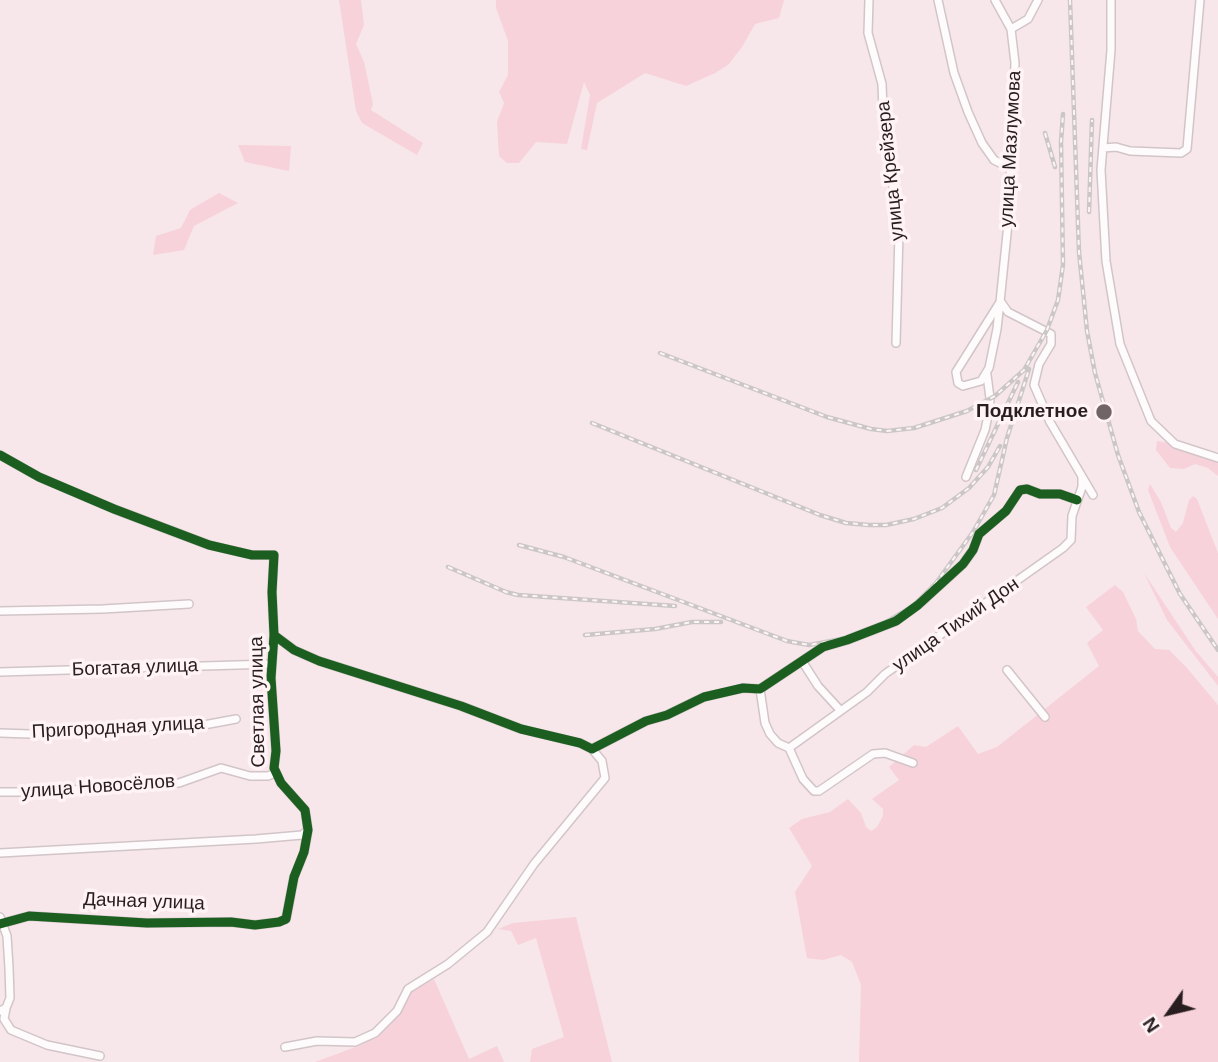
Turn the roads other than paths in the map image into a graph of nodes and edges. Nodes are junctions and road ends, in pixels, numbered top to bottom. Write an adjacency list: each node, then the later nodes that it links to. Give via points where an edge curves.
1 (869, 0): 11 (street, улица Крейзера, via 868,33 882,84 899,233)
2 (938, 0): 9 (street, via 968,112 994,160)
3 (995, 0): 7 (street, улица Мазлумова)
4 (1038, 0): 7 (street, via 1028,19)
5 (1111, 0): 8 (street)
6 (1200, 0): 8 (street, via 1187,149 1181,153)
7 (1011, 29): 9 (street, улица Мазлумова, via 1015,63)
8 (1103, 148): 14 (street, via 1106,261 1120,344 1129,369 1151,421 1175,444)
9 (1010, 168): 10 (street, улица Мазлумова)
10 (1000, 302): 12 (street, улица Мазлумова); 12 (street, via 955,378 963,386); 16 (street, via 1008,312 1051,334 1034,385)
11 (896, 343)
12 (987, 375): 15 (street, улица Мазлумова, via 989,411)
13 (0, 455): 21 (street, Светлая улица, via 51,482 209,545 274,555)
14 (1218, 458)
15 (966, 477)
16 (1082, 477): 17 (street); 18 (street, улица Тихий Дон)
17 (1093, 495)
18 (1077, 500): 22 (street, via 1020,489 1006,511 979,534 962,564 918,605 896,621 823,647); 27 (street, улица Тихий Дон, via 1071,540 1063,548)
19 (189, 604): 20 (street)
20 (0, 611)
21 (274, 635): 23 (street, Светлая улица); 32 (street, via 320,661)
22 (802, 661): 26 (street); 27 (street)
23 (271, 664): 25 (street, Богатая улица); 34 (street, Светлая улица)
24 (1007, 670): 28 (street)
25 (0, 672)
26 (760, 689): 31 (street, via 770,734); 32 (street, via 704,696)
27 (840, 710): 31 (street, улица Тихий Дон)
28 (1045, 717)
29 (236, 719): 30 (street, Пригородная улица, via 193,727)
30 (0, 733)
31 (789, 748): 33 (street, via 803,779 819,792 873,754 885,753)
32 (592, 749): 40 (street, via 602,761 605,778 534,864 487,932 408,989 397,1011 375,1033 355,1042 317,1041)
33 (913, 763)
34 (275, 773): 35 (street, улица Новосёлов, via 250,776 221,768 179,783); 36 (street, Светлая улица, via 305,810)
35 (0, 792)
36 (308, 830): 37 (street, via 302,835 256,839); 38 (street, Дачная улица, via 286,919 273,924 29,916)
37 (0, 853)
38 (1, 921): 39 (street, via 7,936 10,998)
39 (3, 1009): 41 (street, via 10,1030 47,1045)
40 (285, 1047)
41 (100, 1056)

